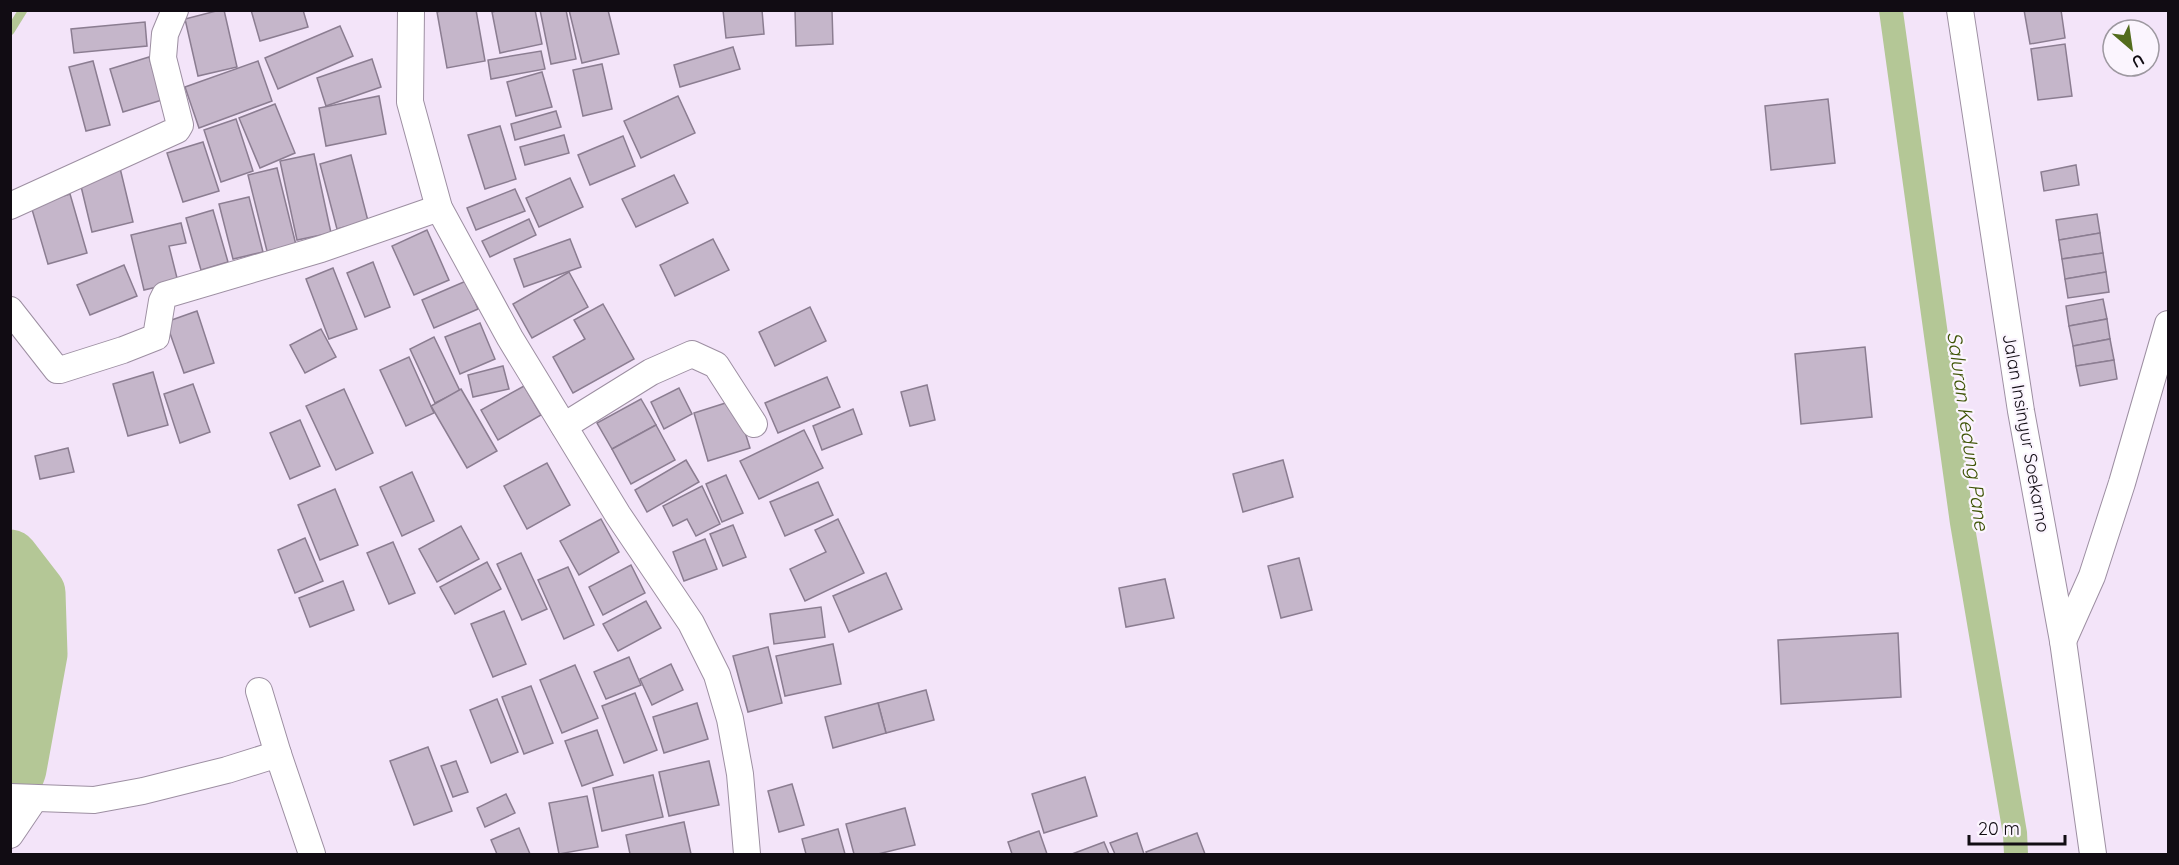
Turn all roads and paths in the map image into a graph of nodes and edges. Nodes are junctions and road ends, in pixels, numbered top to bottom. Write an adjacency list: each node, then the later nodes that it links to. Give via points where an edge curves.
1 (175, 10): 4 (street, via 165,34 164,58 180,125 177,130)
2 (411, 10): 5 (street, via 410,102)
3 (1960, 10): 10 (street, Jalan Insinyur Soekarno, via 2021,411)
4 (10, 206)
5 (439, 208): 6 (street, via 321,249 165,295 156,337 60,370 51,365); 9 (street, via 510,338)
6 (10, 310)
7 (2169, 324): 10 (street, via 2092,576)
8 (754, 424): 9 (street, via 716,364 692,354 651,372)
9 (564, 426): 16 (street, via 691,623 717,675 740,774)
10 (2063, 641): 17 (street, Jalan Insinyur Soekarno)
11 (259, 691): 12 (street)
12 (278, 753): 13 (street, via 226,770 94,800); 15 (street)
13 (21, 797): 14 (street)
14 (10, 834)
15 (312, 855)
16 (747, 855)
17 (2093, 855)

